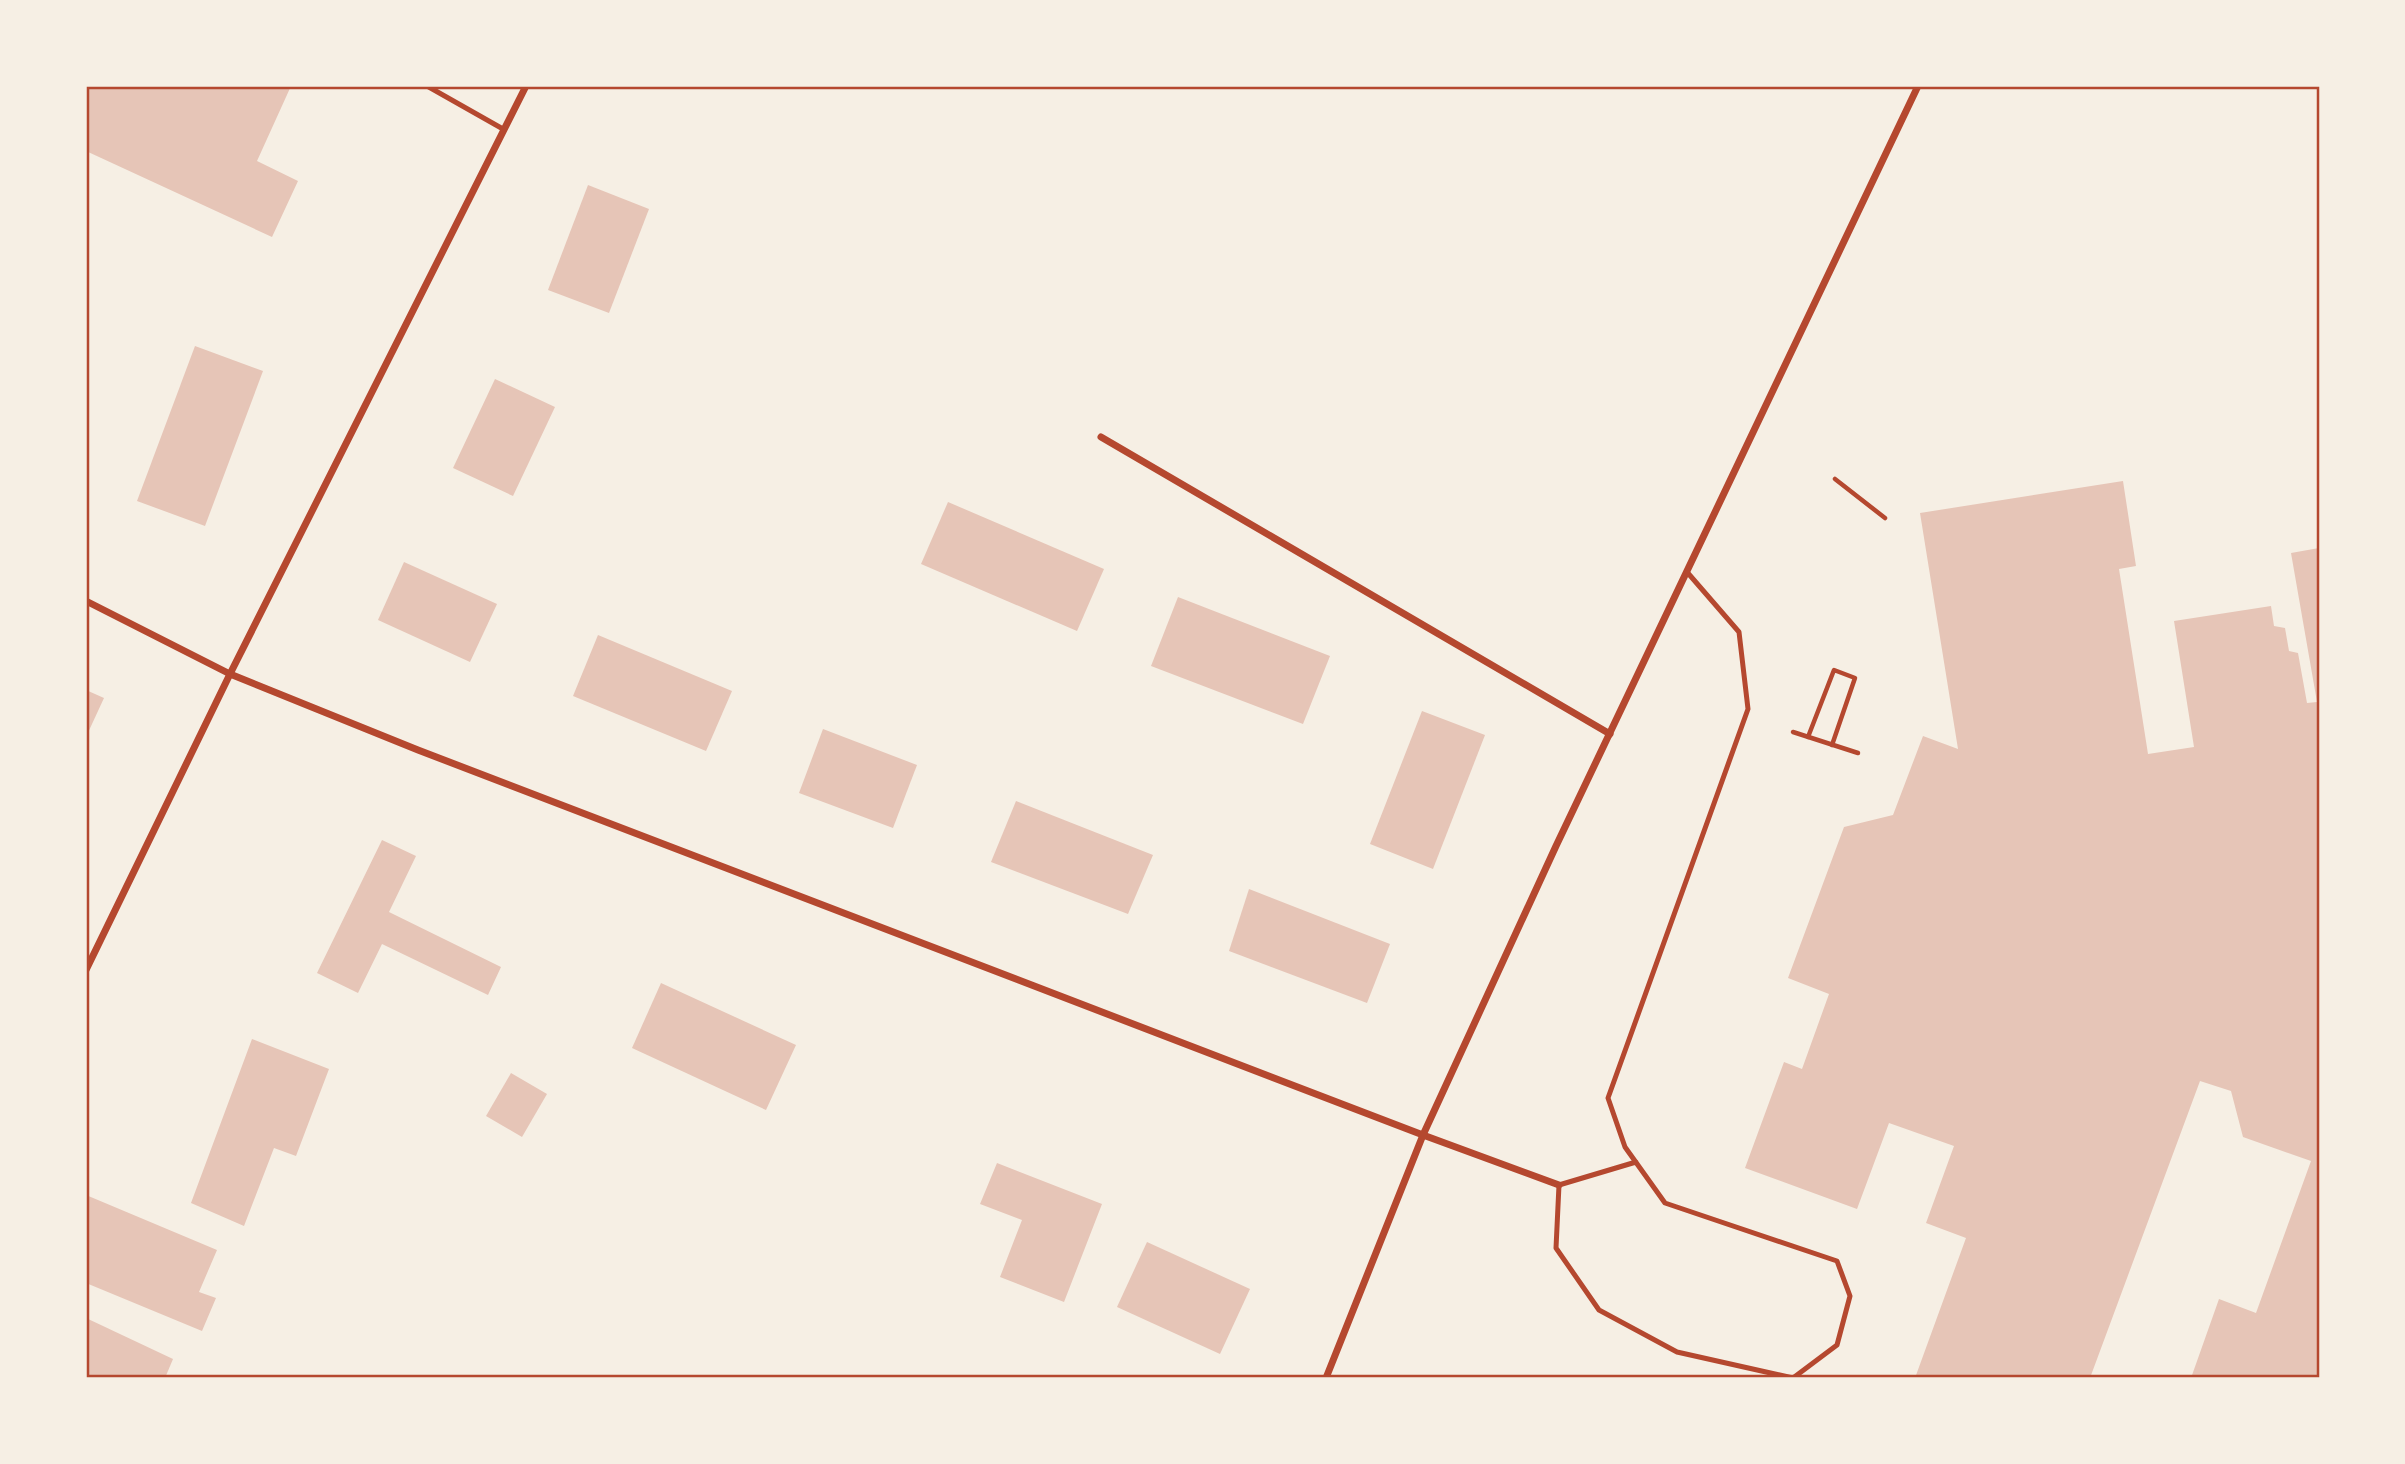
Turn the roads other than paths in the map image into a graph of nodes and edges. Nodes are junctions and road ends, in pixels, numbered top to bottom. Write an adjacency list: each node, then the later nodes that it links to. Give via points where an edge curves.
1 (427, 86): 4 (lane)
2 (526, 86): 4 (street)
3 (1918, 86): 6 (street)
4 (503, 129): 8 (street)
5 (1101, 437): 9 (street)
6 (1687, 572): 9 (street); 12 (lane, via 1739,632 1748,709 1608,1098 1625,1147)
7 (86, 601): 8 (street)
8 (230, 674): 10 (street); 11 (street)
9 (1610, 734): 11 (street)
10 (86, 970)
11 (1423, 1135): 13 (street); 14 (street)
12 (1636, 1162): 13 (lane); 13 (lane, via 1665,1203 1837,1261 1850,1296 1837,1346 1793,1378 1677,1352 1599,1310 1556,1248)
13 (1559, 1185)
14 (1326, 1378)

